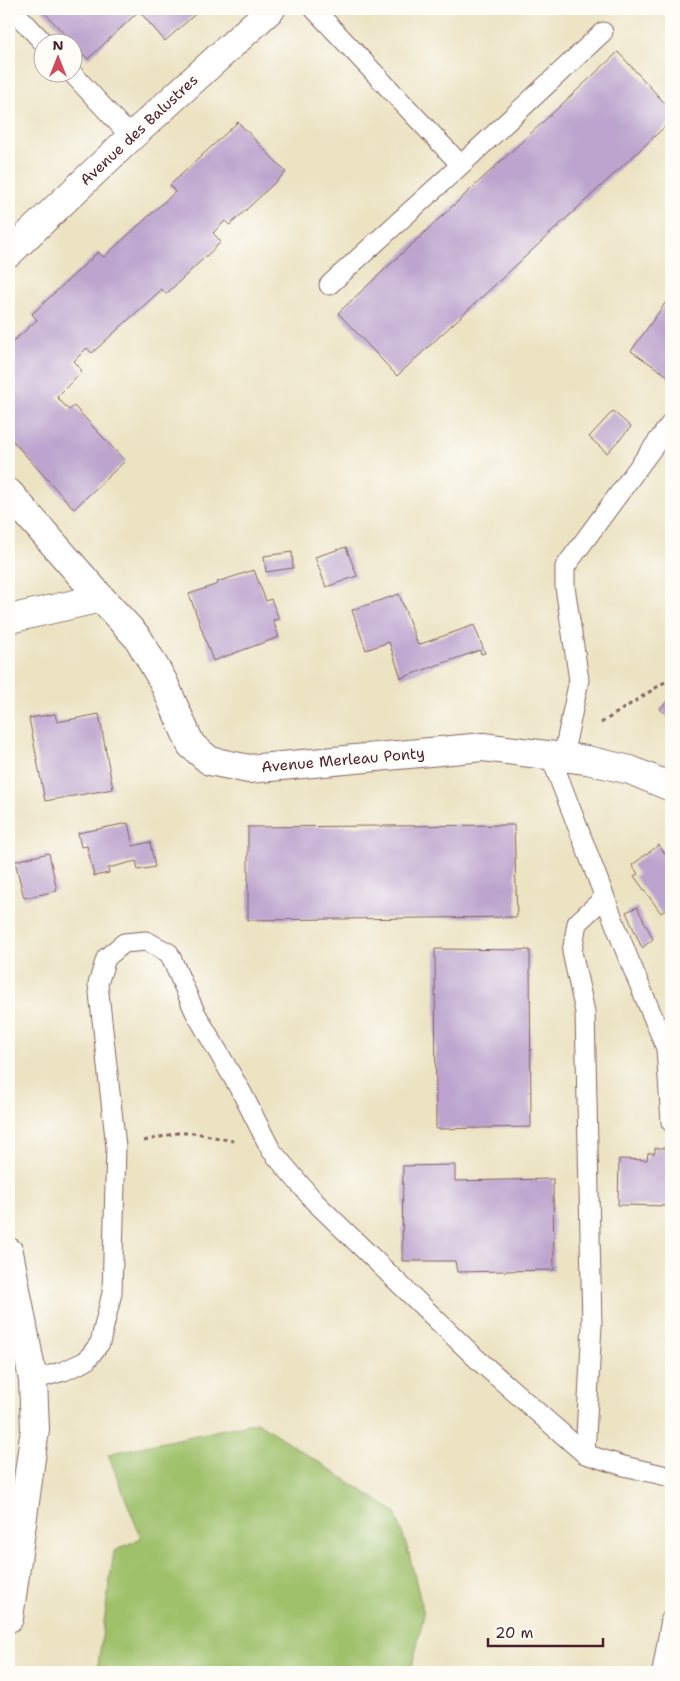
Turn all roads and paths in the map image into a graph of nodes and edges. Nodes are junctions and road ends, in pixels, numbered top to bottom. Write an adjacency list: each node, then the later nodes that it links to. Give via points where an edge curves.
1 (12, 9): 4 (lane)
2 (271, 9): 7 (street, Avenue des Balustres)
3 (314, 9): 8 (lane)
4 (34, 32)
5 (603, 32): 8 (lane)
6 (80, 82): 7 (lane)
7 (131, 137): 9 (street, Avenue des Balustres)
8 (462, 165): 10 (lane)
9 (9, 253)
10 (329, 285)
11 (671, 423): 16 (lane, via 565,567 564,587 579,680)
12 (9, 493): 13 (street, Avenue Merleau Ponty)
13 (101, 598): 14 (street); 16 (street, Avenue Merleau Ponty, via 138,638 191,745 210,761 249,769 483,747)
14 (9, 619)
15 (671, 678): 16 (path, via 591,730)
16 (567, 758): 17 (street, Avenue Merleau Ponty, via 630,770); 18 (lane)
17 (671, 787)
18 (605, 897): 19 (lane); 25 (lane, via 578,922 572,952 585,1012 586,1042 592,1325)
19 (668, 1046): 20 (lane)
20 (671, 1122)
21 (116, 1147): 22 (path, via 177,1133 196,1133); 22 (lane, via 98,984 106,958 124,943 146,941 169,953 195,1012); 24 (lane, via 112,1293 100,1344 86,1361 64,1372)
22 (271, 1150): 25 (lane, via 315,1202 463,1345)
23 (9, 1252): 24 (street)
24 (33, 1380): 27 (street, via 35,1429)
25 (585, 1454): 26 (lane)
26 (671, 1477)
27 (9, 1618)
28 (671, 1619): 29 (lane)
29 (662, 1672)

